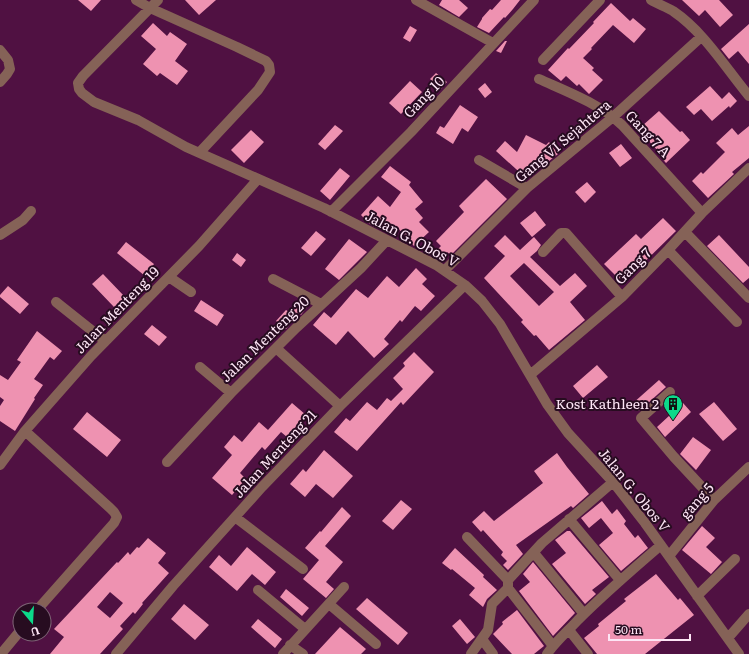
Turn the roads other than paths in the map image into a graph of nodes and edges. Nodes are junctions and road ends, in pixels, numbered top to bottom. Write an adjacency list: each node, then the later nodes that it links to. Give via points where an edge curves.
1 (136, 0): 7 (street)
2 (158, 0): 7 (street)
3 (534, 0): 9 (street, Gang 10)
4 (600, 0): 11 (street)
5 (651, 0): 8 (street, via 672,10)
6 (419, 1): 9 (street)
7 (150, 8): 16 (street, via 237,47 270,65 270,72 258,90); 16 (street, Jalan G. Obos V, via 79,80 79,89 94,102 138,120)
8 (701, 37): 14 (street); 15 (street, Gang VI Sejahtera)
9 (493, 44): 22 (street, Gang 10)
10 (0, 50): 13 (street, via 8,60 10,69)
11 (543, 60)
12 (539, 79): 15 (street, Gang 7 A, via 593,104)
13 (0, 82)
14 (749, 96)
15 (613, 117): 20 (street, Gang VI Sejahtera); 23 (street, Gang 7 A)
16 (200, 152): 19 (street, Jalan G. Obos V)
17 (479, 160): 20 (street)
18 (749, 168): 23 (street, Gang 7)
19 (258, 179): 22 (street, Jalan G. Obos V); 30 (street, Jalan Menteng 19)
20 (527, 188): 29 (street, Gang VI Sejahtera)
21 (31, 211): 25 (street, via 23,220)
22 (332, 212): 26 (street, Jalan G. Obos V)
23 (702, 213): 24 (street, Gang 7)
24 (685, 232): 27 (street, Gang 7); 35 (street)
25 (0, 235)
26 (387, 240): 29 (street, Jalan G. Obos V); 37 (street, Jalan Menteng 20, via 361,268)
27 (668, 250): 34 (street, Gang 7); 38 (street)
28 (543, 252): 34 (street, via 558,235 566,233)
29 (446, 270): 32 (street, Jalan G. Obos V)
30 (169, 277): 33 (street); 39 (street, Jalan Menteng 19)
31 (273, 279): 37 (street)
32 (465, 285): 42 (street, Jalan G. Obos V, via 500,324); 45 (street, Jalan Menteng 21)
33 (191, 292)
34 (622, 297): 42 (street, Gang 7)
35 (749, 298)
36 (56, 302): 39 (street)
37 (321, 304): 40 (street, Jalan Menteng 20)
38 (737, 322)
39 (105, 341): 46 (street, Jalan Menteng 19)
40 (276, 348): 44 (street, Jalan Menteng 20); 45 (street)
41 (200, 367): 44 (street)
42 (530, 374): 50 (street, Jalan G. Obos V, via 568,433)
43 (670, 392): 51 (street, via 641,418)
44 (231, 393): 47 (street, Jalan Menteng 20)
45 (340, 406): 52 (street, Jalan Menteng 21)
46 (25, 431): 48 (street, Jalan Menteng 19); 65 (street, via 105,503 117,518)
47 (167, 462)
48 (0, 464)
49 (749, 467): 51 (street, gang 5)
50 (613, 482): 53 (street); 55 (street, Jalan G. Obos V)
51 (714, 500): 57 (street, gang 5)
52 (235, 517): 59 (street); 78 (street, Jalan Menteng 21)
53 (569, 519): 56 (street); 60 (street)
54 (467, 537): 61 (street)
55 (661, 545): 57 (street, Jalan G. Obos V); 60 (street)
56 (534, 553): 61 (street); 67 (street)
57 (669, 556): 64 (street, Jalan G. Obos V)
58 (736, 559): 64 (street)
59 (303, 569)
60 (620, 580): 67 (street)
61 (508, 584): 72 (street, via 492,604 489,626); 76 (street)
62 (344, 587): 66 (street)
63 (258, 590): 69 (street)
64 (697, 596): 71 (street, Jalan G. Obos V)
65 (44, 602)
66 (328, 604): 69 (street); 74 (street)
67 (584, 614): 70 (street)
68 (749, 614): 71 (street)
69 (306, 629): 75 (street)
70 (569, 630): 76 (street); 83 (street)
71 (728, 638): 84 (street, Jalan G. Obos V)
72 (482, 640): 81 (street); 82 (street)
73 (12, 641): 77 (street)
74 (376, 644)
75 (290, 645): 79 (street); 80 (street)
76 (550, 650)
77 (1, 654)
78 (116, 654)
79 (283, 654)
80 (303, 654)
81 (471, 654)
82 (493, 654)
83 (588, 654)
84 (737, 654)

